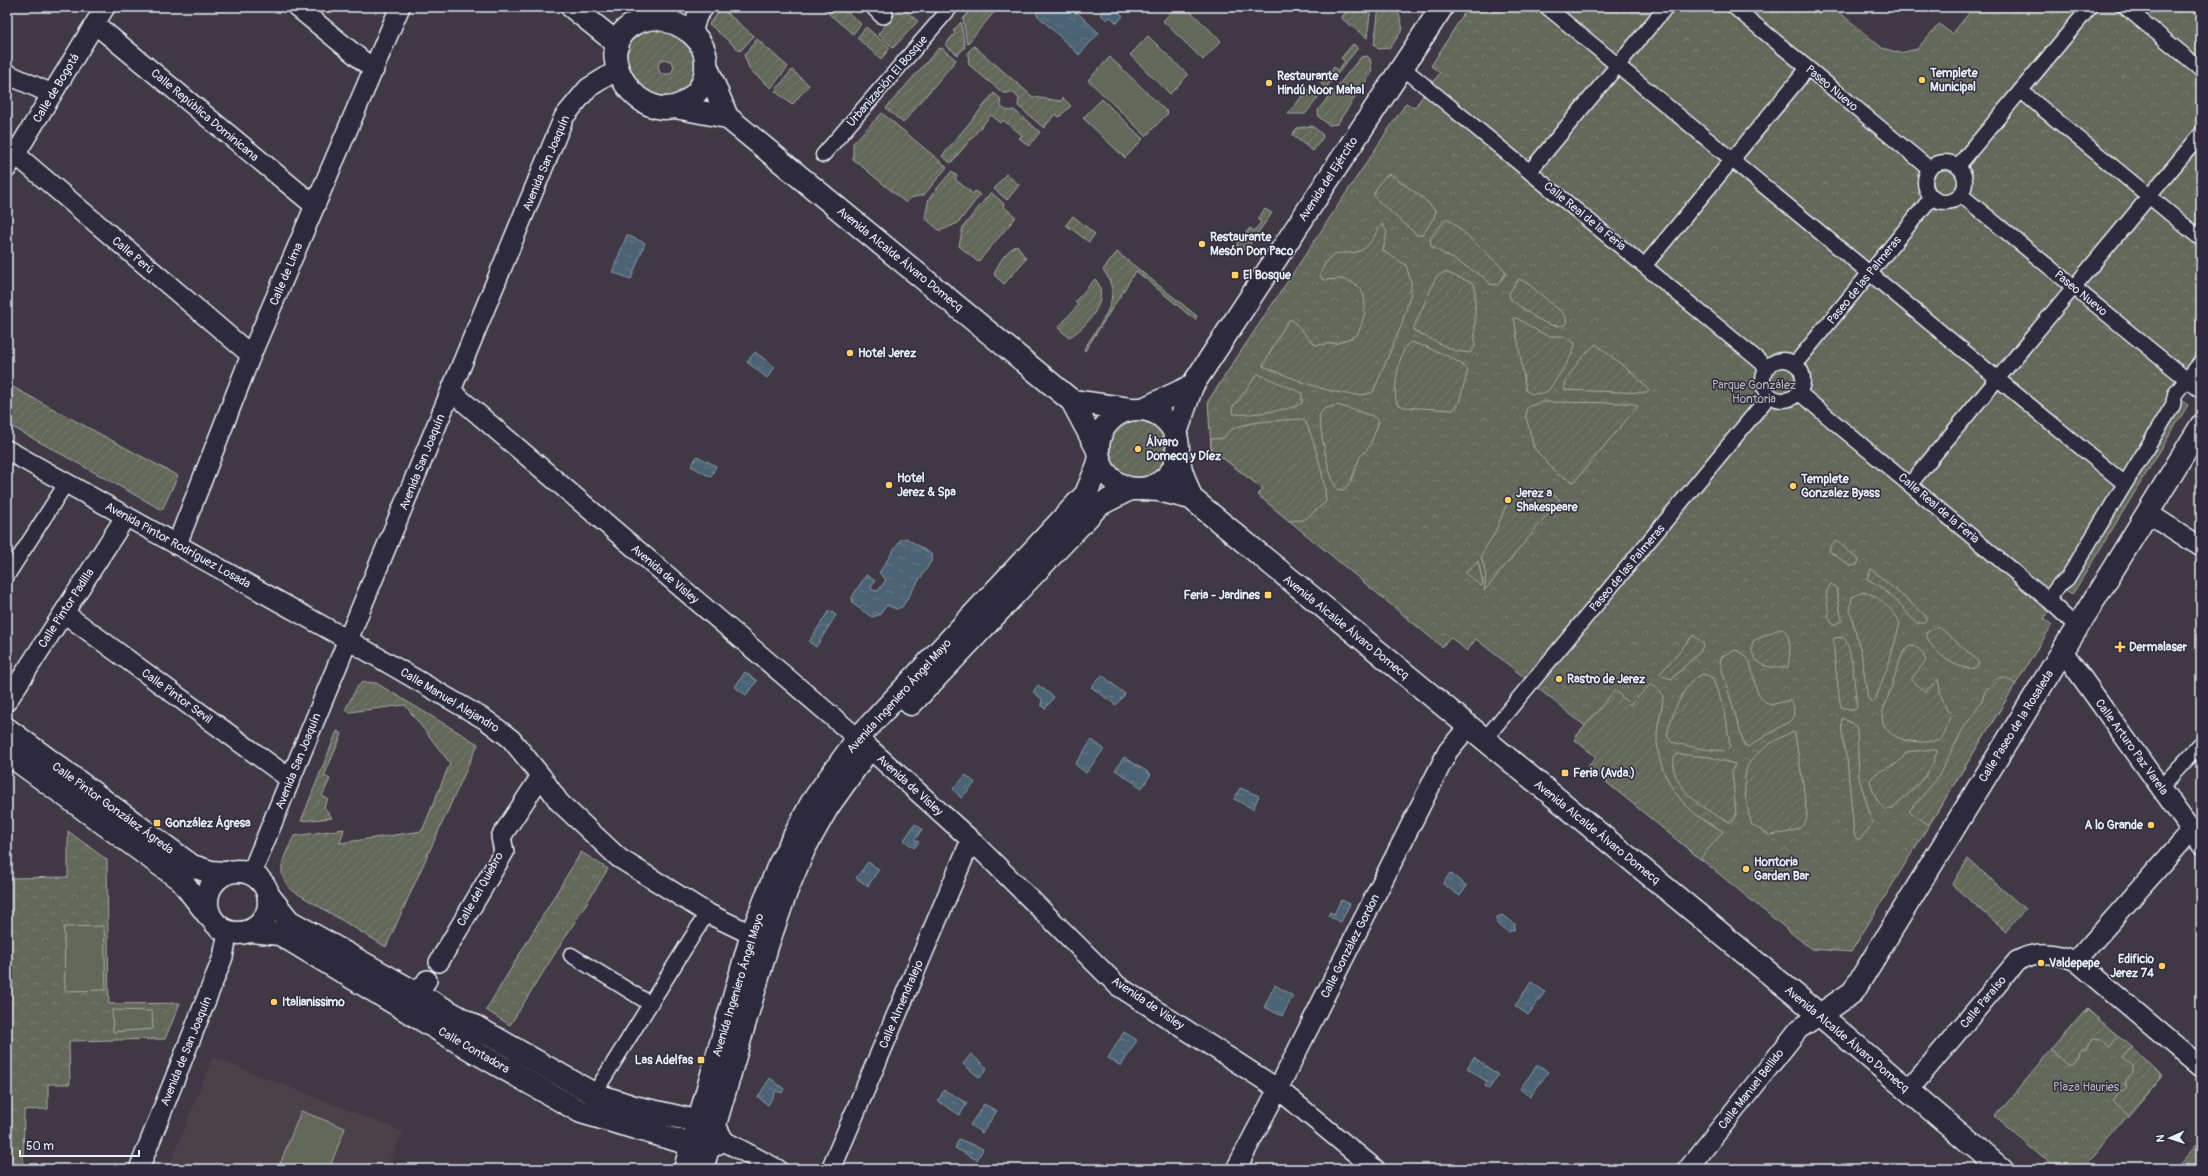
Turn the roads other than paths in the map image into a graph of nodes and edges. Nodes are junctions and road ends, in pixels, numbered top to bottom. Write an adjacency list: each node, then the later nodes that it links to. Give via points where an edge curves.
1 (105, 7): 14 (street, Calle de Bogotá)
2 (297, 7): 22 (street)
3 (400, 7): 22 (street, Calle de Lima)
4 (572, 7): 16 (main road)
5 (704, 7): 15 (street, via 697,16)
6 (951, 7): 30 (street, Urbanización El Bosque)
7 (1547, 7): 18 (street)
8 (1666, 7): 18 (street)
9 (1734, 7): 20 (street, Paseo Nuevo)
10 (2090, 7): 25 (street)
11 (2125, 7): 21 (street)
12 (1439, 8): 19 (main road, Avenida del Ejército)
13 (638, 13): 15 (main road, via 669,20); 16 (main road, via 640,20 627,28)
14 (95, 24): 26 (street, Calle de Bogotá); 39 (street, Calle República Dominicana)
15 (692, 33): 17 (main road, via 707,58)
16 (618, 44): 23 (main road, via 615,55)
17 (706, 65): 27 (main road, via 700,88 690,100); 28 (main road, Avenida Alcalde Álvaro Domecq)
18 (1618, 66): 32 (street); 35 (street)
19 (1402, 67): 35 (street, Calle Real de la Feria); 50 (main road, Avenida del Ejército)
20 (1808, 68): 32 (street); 34 (street, Paseo Nuevo)
21 (2201, 69)
22 (374, 70): 39 (street, Calle de Lima)
23 (616, 70): 27 (main road, via 633,93 645,103 659,108); 51 (street, Avenida San Joaquín, via 588,88 564,117)
24 (7, 74): 26 (street)
25 (2021, 91): 33 (street); 37 (street)
26 (52, 94): 31 (street, Calle de Bogotá)
27 (675, 107): 28 (main road, Avenida Alcalde Álvaro Domecq)
28 (727, 117): 55 (main road, Avenida Alcalde Álvaro Domecq)
29 (2201, 134): 37 (street)
30 (823, 155)
31 (10, 157): 44 (street, Calle Perú)
32 (1732, 160): 41 (street); 42 (street)
33 (1958, 166): 34 (street, via 1940,162); 36 (street, via 1963,171 1966,183)
34 (1930, 169): 38 (street, via 1925,180)
35 (1530, 171): 41 (street, Calle Real de la Feria)
36 (1961, 195): 38 (street, via 1944,202); 43 (street, Paseo Nuevo)
37 (2149, 196): 40 (street); 43 (street)
38 (1932, 197): 42 (street, Paseo de las Palmeras)
39 (315, 206): 44 (street, Calle de Lima)
40 (2201, 239)
41 (1645, 265): 47 (street, Calle Real de la Feria)
42 (1870, 273): 46 (street, Paseo de las Palmeras); 48 (street)
43 (2073, 287): 48 (street); 49 (street, Paseo Nuevo)
44 (251, 355): 68 (street, Calle de Lima)
45 (2201, 362): 49 (street)
46 (1795, 364): 47 (street, via 1778,360); 53 (street, via 1802,374)
47 (1767, 367): 54 (street, via 1762,378)
48 (1998, 380): 62 (street); 63 (street)
49 (2186, 380): 52 (street, Paseo Nuevo); 63 (street, via 2175,394 2173,404)
50 (1192, 386): 56 (main road); 58 (main road, Avenida del Ejército)
51 (451, 391): 74 (street, Avenida San Joaquín); 79 (street, Avenida de Visley)
52 (2201, 391)
53 (1798, 392): 54 (street, via 1782,400); 62 (street, Calle Real de la Feria)
54 (1770, 395): 78 (street, Paseo de las Palmeras)
55 (1072, 401): 56 (main road); 60 (main road, Avenida Alcalde Álvaro Domecq)
56 (1137, 409): 58 (main road, via 1159,416 1169,424); 60 (main road, via 1111,420 1103,430)
57 (2201, 426): 66 (main road, Calle Paseo de la Rosaleda)
58 (1176, 443): 64 (main road, via 1175,462 1169,474 1160,482); 65 (main road, via 1181,470)
59 (7, 450): 61 (street, Avenida Pintor Rodríguez Losada)
60 (1099, 455): 64 (main road, via 1111,478); 79 (main road, Avenida Ingeniero Ángel Mayo, via 1086,494)
61 (67, 482): 67 (street, Avenida Pintor Rodríguez Losada); 70 (street)
62 (1910, 484): 71 (street, Calle Real de la Feria)
63 (2125, 484): 71 (street, via 2067,579)
64 (1136, 489): 65 (main road, Avenida Alcalde Álvaro Domecq, via 1158,490); 79 (main road, Avenida Ingeniero Ángel Mayo, via 1099,505)
65 (1191, 498): 78 (main road, Avenida Alcalde Álvaro Domecq)
66 (2148, 513): 69 (street); 73 (main road, Calle Paseo de la Rosaleda)
67 (126, 516): 68 (street, Avenida Pintor Rodríguez Losada); 72 (street, Calle Pintor Padilla)
68 (177, 544): 74 (street, Avenida Pintor Rodríguez Losada)
69 (2201, 547)
70 (7, 576)
71 (2048, 600): 73 (street, Calle Real de la Feria)
72 (64, 613): 76 (street, Calle Pintor Padilla); 83 (street, Calle Pintor Sevil)
73 (2077, 627): 75 (main road, Calle Paseo de la Rosaleda)
74 (348, 640): 82 (street, Calle Manuel Alejandro, via 486,720 511,739); 83 (street, Avenida San Joaquín)
75 (2062, 650): 84 (street, Calle Arturo Paz Varela); 99 (main road, Calle Paseo de la Rosaleda, via 1853,992)
76 (7, 701)
77 (7, 729): 88 (main road, Calle Pintor González Ágreda, via 192,866)
78 (1476, 734): 99 (main road, Avenida Alcalde Álvaro Domecq); 101 (street, Calle González Gordon, via 1448,750)
79 (864, 743): 86 (street, Avenida de Visley); 94 (main road, Avenida Ingeniero Ángel Mayo, via 812,802 778,867)
80 (2201, 744): 84 (street)
81 (7, 753): 91 (main road, Calle Pintor González Ágreda, via 181,880)
82 (541, 776): 90 (street, Calle Manuel Alejandro, via 559,802 619,858); 97 (street, Calle del Quiebro, via 501,837 504,852)
83 (290, 779): 87 (street, Avenida San Joaquín)
84 (2161, 787): 85 (street, Calle Arturo Paz Varela)
85 (2196, 837): 96 (street)
86 (971, 840): 101 (street, Avenida de Visley, via 1118,986); 108 (street, Calle Almendralejo)
87 (252, 872): 88 (main road, via 236,870); 89 (main road, via 267,888)
88 (224, 873): 91 (main road, via 214,881 208,891 206,904)
89 (269, 896): 92 (main road, via 266,916 262,924); 103 (main road, Calle Contadora, via 289,921 422,988)
90 (707, 913): 94 (street, Calle Manuel Alejandro); 98 (street)
91 (210, 916): 93 (main road, via 217,926)
92 (252, 931): 93 (main road, via 240,934); 104 (main road, Calle Contadora, via 280,934 477,1053 581,1112)
93 (228, 932): 105 (street, Avenida de San Joaquín, via 223,957)
94 (760, 939): 104 (main road, Avenida Ingeniero Ángel Mayo)
95 (570, 955): 98 (street)
96 (2076, 961): 100 (street, Calle Paraíso); 102 (street, Calle Paraíso, via 2061,955 2045,953 2029,954 2017,961)
97 (439, 962)
98 (649, 1004): 103 (street)
99 (1820, 1015): 102 (main road, Avenida Alcalde Álvaro Domecq); 111 (street, Calle Manuel Bellido, via 1793,1036)
100 (2201, 1067)
101 (1278, 1089): 109 (street, Calle González Gordon); 110 (street, Avenida de Visley)
102 (1908, 1091): 112 (main road, Avenida Alcalde Álvaro Domecq)
103 (594, 1094): 104 (main road, Calle Contadora, via 634,1107)
104 (706, 1141): 106 (main road, Avenida Ingeniero Ángel Mayo); 107 (street)
105 (139, 1169)
106 (685, 1169)
107 (777, 1169)
108 (831, 1169)
109 (1236, 1169)
110 (1375, 1169)
111 (1688, 1169)
112 (2001, 1169)

